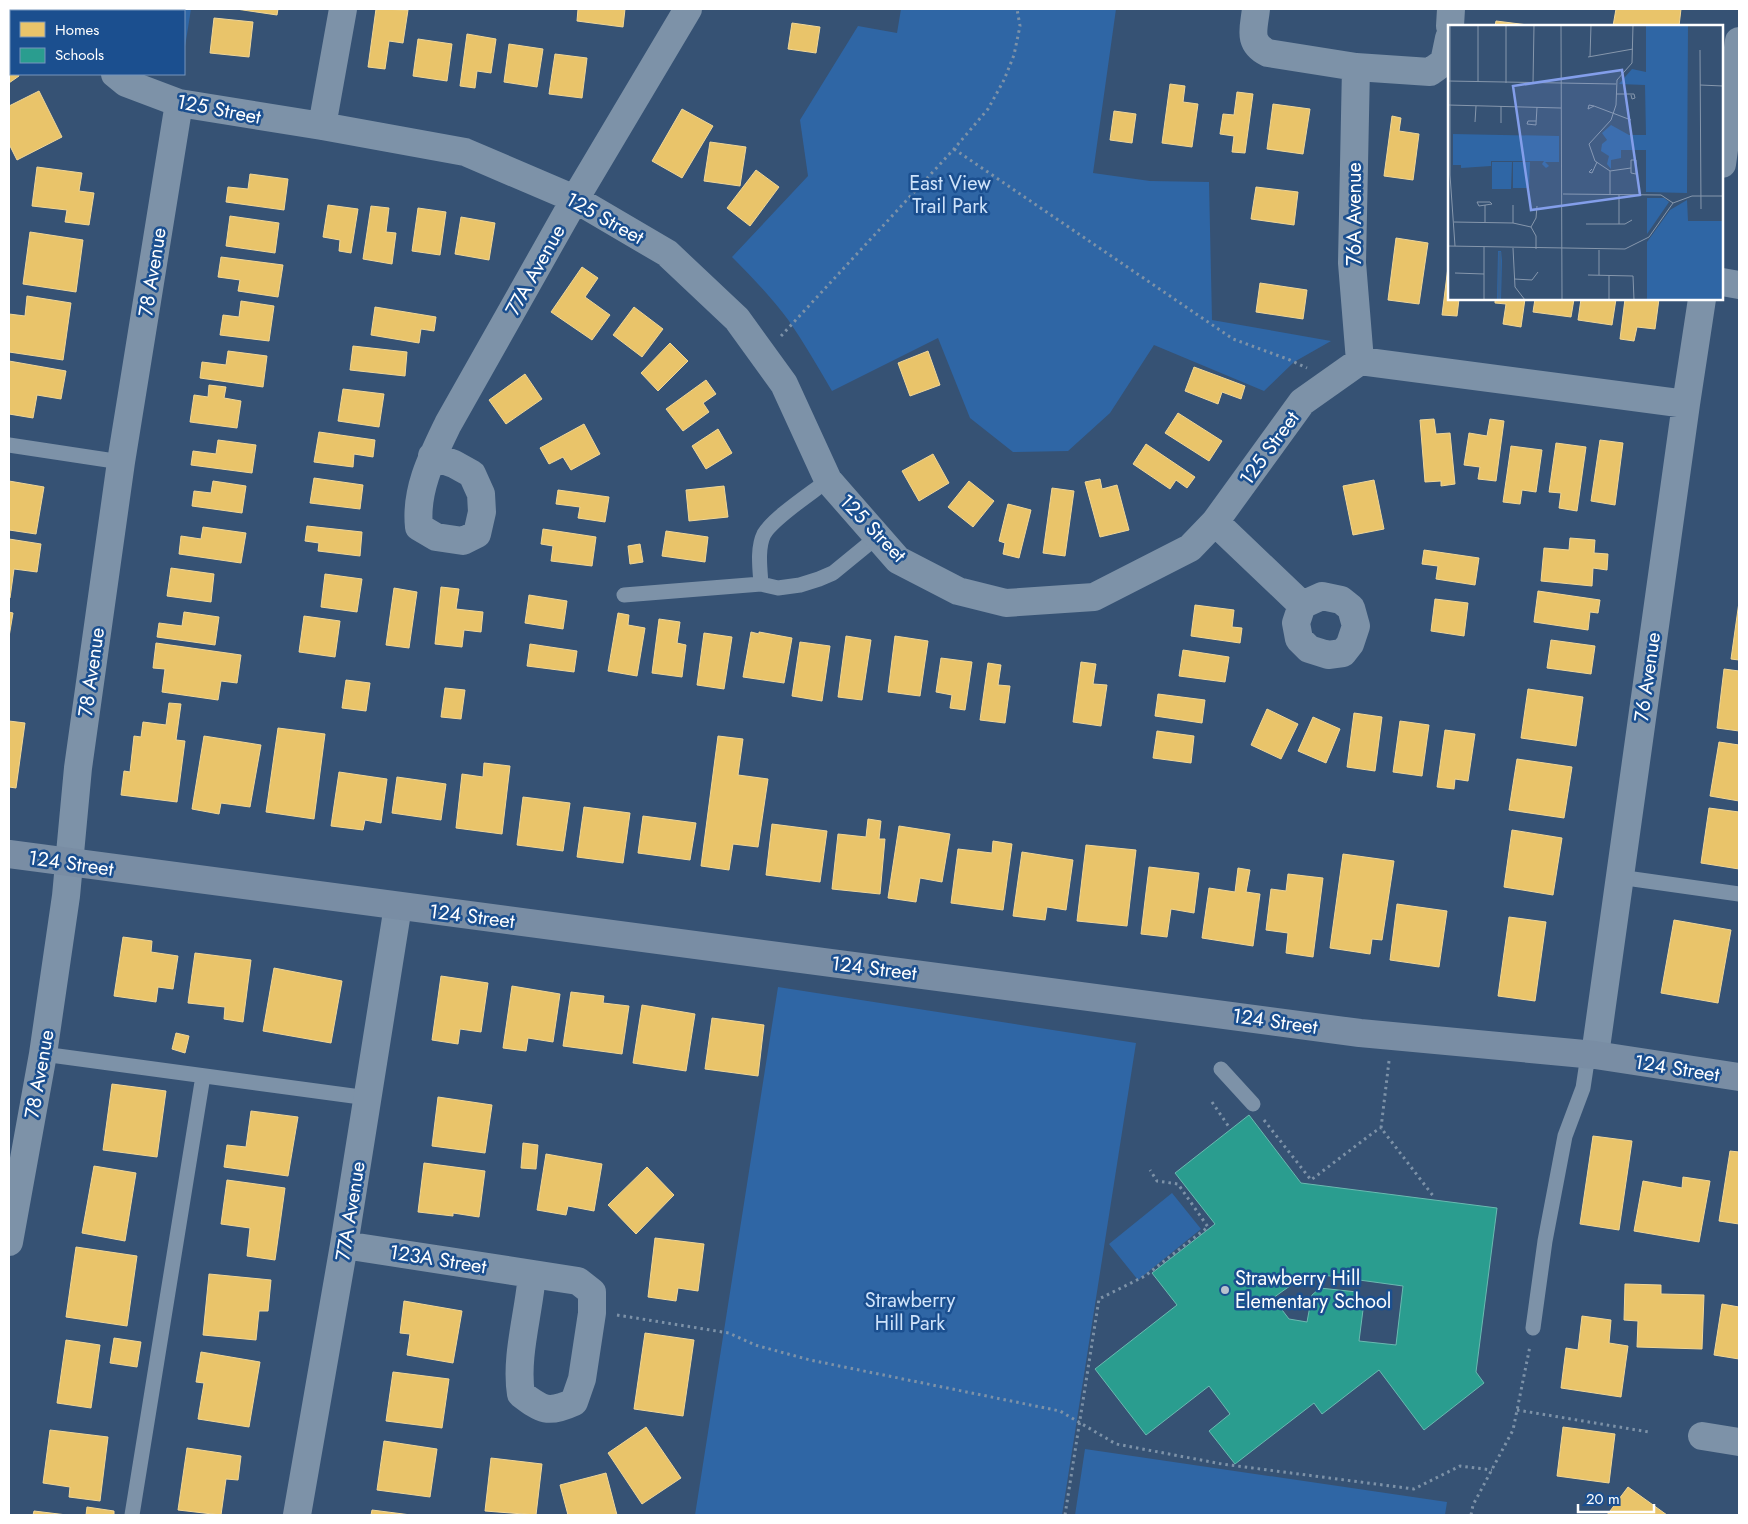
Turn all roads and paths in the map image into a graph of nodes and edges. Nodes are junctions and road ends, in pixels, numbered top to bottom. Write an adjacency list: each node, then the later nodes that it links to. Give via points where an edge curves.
1 (343, 9): 12 (street)
2 (688, 9): 15 (street, 77A Avenue)
3 (1017, 9): 13 (path, via 1020,26 1004,80 988,108)
4 (1256, 9): 9 (street, via 1253,38 1258,48 1268,53)
5 (1451, 9): 6 (street)
6 (1450, 25)
7 (1739, 41): 14 (street)
8 (1448, 43): 9 (street, via 1444,62 1430,72)
9 (1356, 67): 20 (street, 76A Avenue, via 1352,263)
10 (116, 75): 11 (street, 125 Street, via 126,83)
11 (179, 104): 12 (street, 125 Street); 25 (street, 78 Avenue)
12 (322, 126): 15 (street, 125 Street, via 465,152)
13 (954, 149): 19 (path); 21 (path, via 1233,339 1290,360)
14 (1723, 157)
15 (575, 198): 24 (street, 77A Avenue); 26 (street, 125 Street, via 667,253 737,319 784,384)
16 (1723, 282): 17 (street)
17 (1739, 285)
18 (1702, 300): 22 (street, 76 Avenue)
19 (779, 339)
20 (1360, 361): 22 (street); 27 (street, 125 Street, via 1302,402)
21 (1311, 372)
22 (1686, 404): 34 (street, 76 Avenue)
23 (9, 445): 25 (lane)
24 (432, 456)
25 (121, 462): 33 (street, 78 Avenue, via 78,768)
26 (828, 480): 28 (street, 125 Street); 29 (lane, via 779,518 764,534 760,549)
27 (1215, 522): 28 (street, 125 Street, via 1190,548 1094,597 1006,602 958,591 898,560); 31 (street)
28 (877, 536): 29 (lane, via 826,576 778,588)
29 (761, 584): 30 (lane)
30 (624, 595)
31 (1302, 605)
32 (9, 854): 33 (street, 124 Street)
33 (69, 862): 36 (street, 124 Street); 37 (street, 78 Avenue)
34 (1619, 877): 35 (lane); 38 (street, 76 Avenue)
35 (1739, 894)
36 (398, 906): 38 (street, 124 Street, via 1360,1033); 43 (street, 77A Avenue)
37 (43, 1054): 41 (lane); 50 (street, 78 Avenue)
38 (1591, 1055): 42 (street, 124 Street); 54 (lane, via 1565,1136 1544,1241)
39 (1389, 1060): 47 (path)
40 (1221, 1069): 45 (lane)
41 (203, 1076): 43 (lane); 61 (lane)
42 (1739, 1077)
43 (368, 1098): 51 (street, 77A Avenue)
44 (1212, 1102): 46 (path)
45 (1253, 1104): 47 (path, via 1311,1180)
46 (1229, 1127)
47 (1382, 1128): 49 (path)
48 (1150, 1170): 56 (path, via 1157,1181 1178,1184 1208,1227 1145,1276 1099,1300)
49 (1434, 1197)
50 (9, 1242)
51 (344, 1245): 52 (street, 123A Street); 62 (street, 77A Avenue)
52 (532, 1274): 52 (street, 123A Street, via 578,1281 592,1292 582,1379 574,1402 559,1409 540,1409 521,1394 519,1380)
53 (612, 1315): 56 (path, via 729,1333 755,1345 810,1360 1060,1411)
54 (1533, 1328): 55 (path)
55 (1517, 1410): 57 (path); 60 (path, via 1513,1430)
56 (1080, 1423): 60 (path, via 1116,1444 1222,1464 1414,1489 1460,1466); 63 (path)
57 (1649, 1432)
58 (1702, 1436): 59 (street)
59 (1739, 1442)
60 (1492, 1470): 64 (path)
61 (132, 1515)
62 (298, 1515)
63 (1066, 1515)
64 (1471, 1515)

